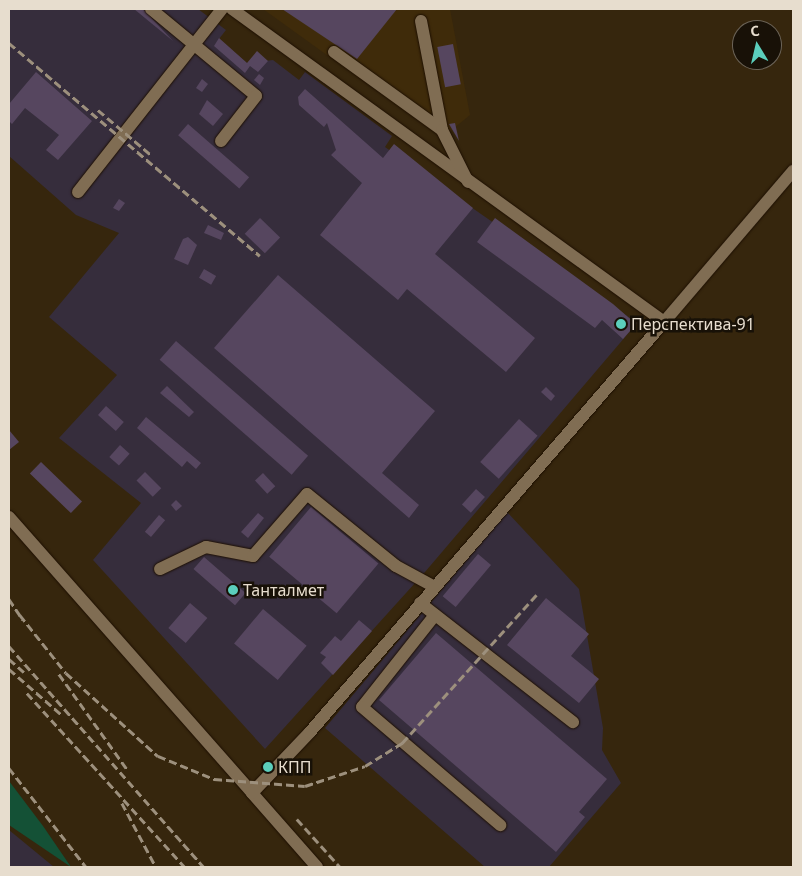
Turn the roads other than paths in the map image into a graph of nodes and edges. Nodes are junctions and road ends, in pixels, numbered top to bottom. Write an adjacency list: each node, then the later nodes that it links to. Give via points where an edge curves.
1 (151, 9): 5 (street)
2 (222, 9): 5 (street)
3 (232, 9): 10 (street)
4 (421, 21): 7 (street)
5 (195, 48): 8 (street, via 256,96); 11 (street)
6 (334, 52): 7 (street)
7 (442, 130): 10 (street)
8 (221, 141)
9 (793, 171): 12 (street)
10 (469, 184): 12 (street)
11 (78, 192)
12 (664, 322): 15 (street)
13 (9, 517): 19 (street)
14 (160, 569): 15 (street, via 206,547 253,556 307,494 396,566)
15 (433, 586): 16 (street)
16 (420, 603): 17 (street); 19 (street)
17 (435, 614): 18 (street); 20 (street, via 362,707)
18 (572, 722)
19 (252, 793): 21 (street)
20 (500, 825)
21 (317, 867)

